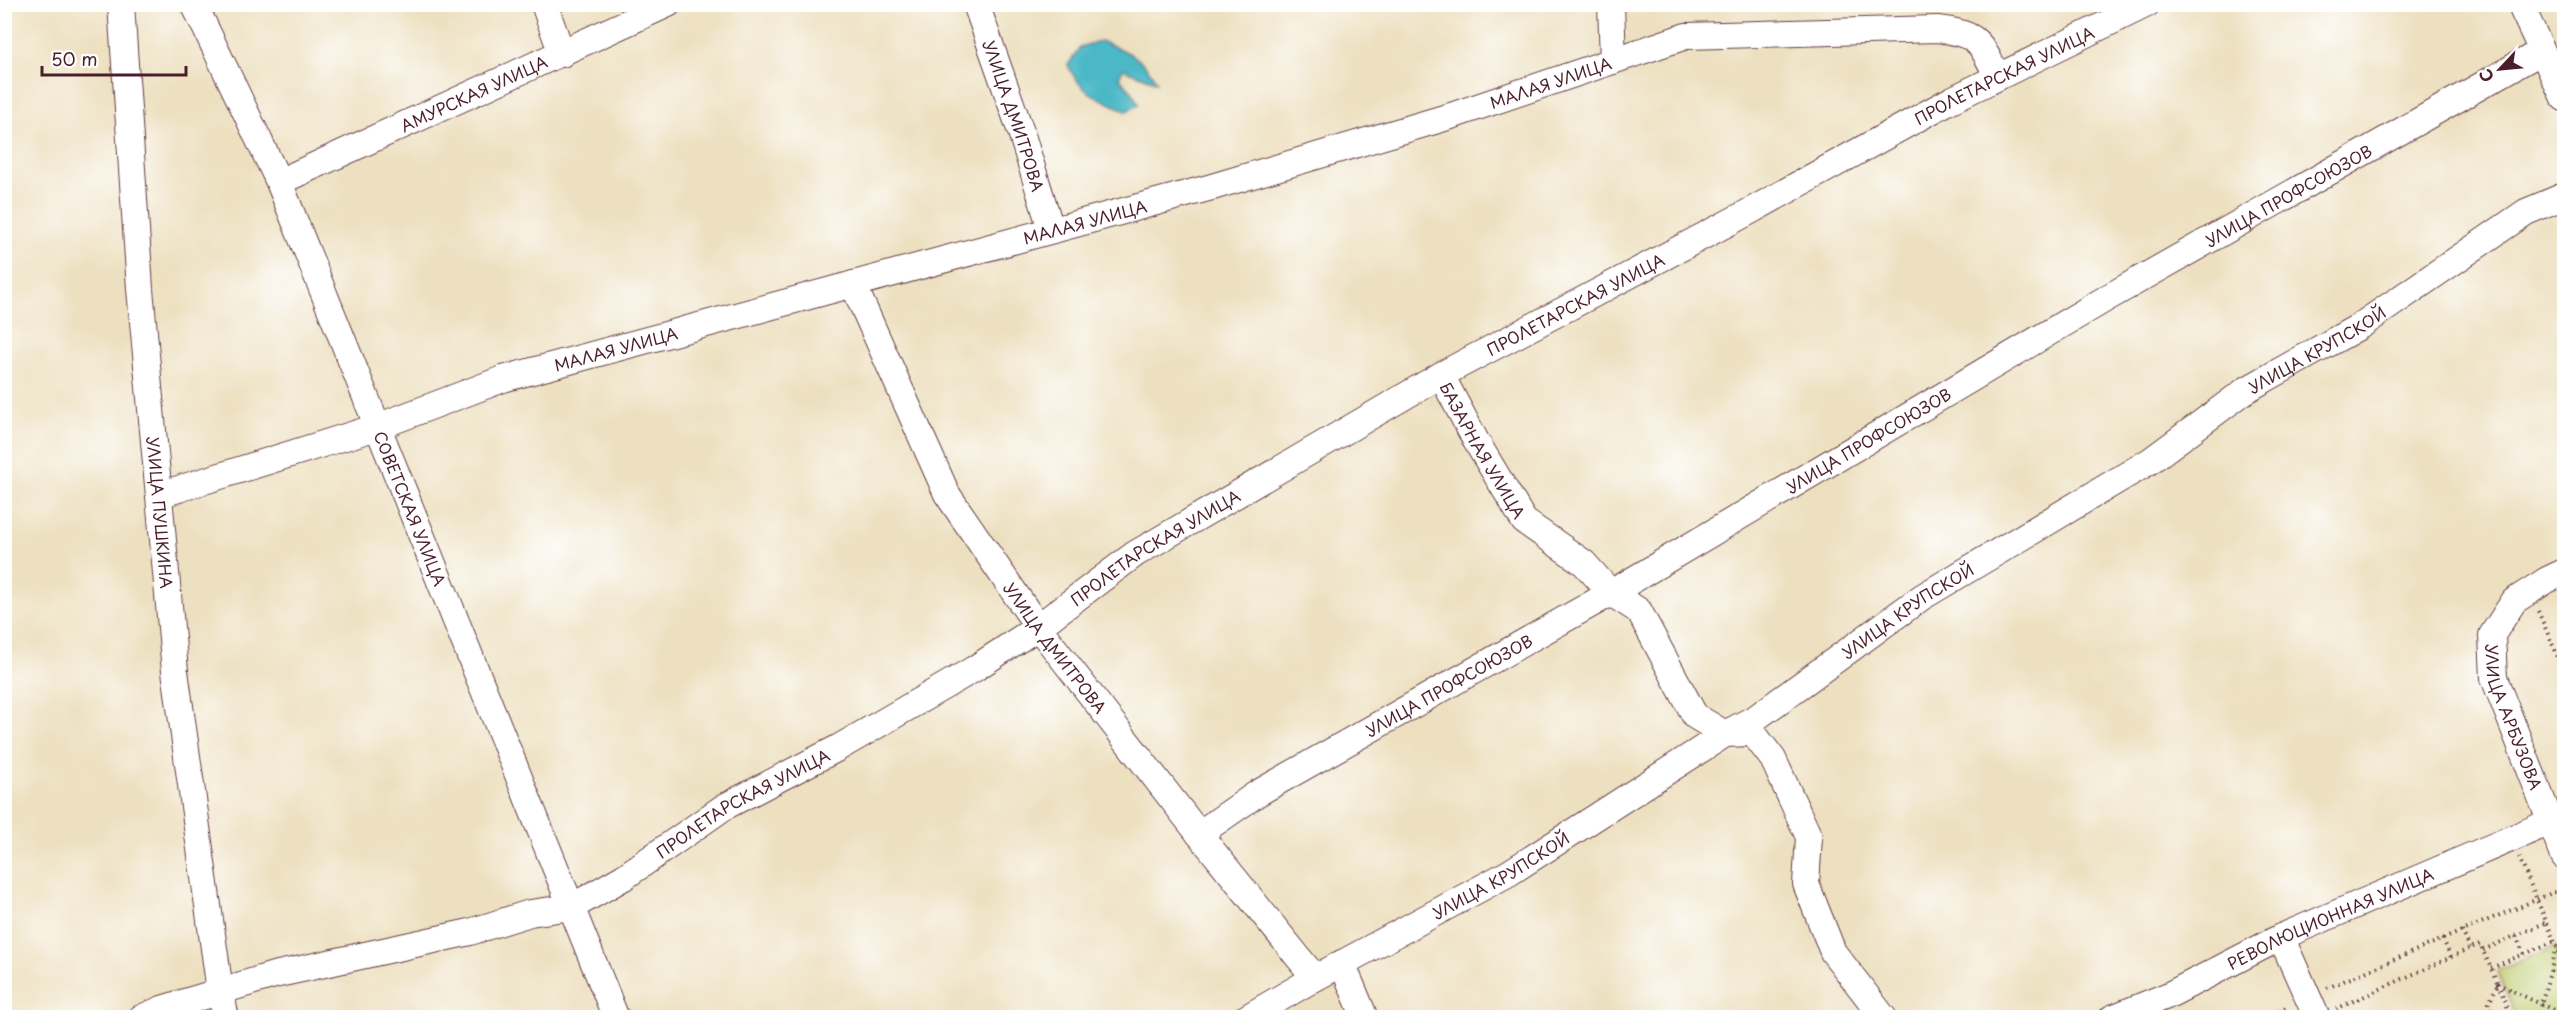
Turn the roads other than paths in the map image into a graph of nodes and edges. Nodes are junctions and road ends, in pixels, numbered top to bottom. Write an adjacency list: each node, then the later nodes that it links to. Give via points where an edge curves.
1 (121, 4): 20 (street, УЛИЦА ПУШКИНА, via 140,290)
2 (194, 4): 14 (street, СОВЕТСКАЯ УЛИЦА)
3 (544, 4): 10 (street)
4 (669, 4): 10 (street, АМУРСКАЯ УЛИЦА)
5 (976, 4): 16 (street, УЛИЦА ДМИТРОВА)
6 (1611, 4): 11 (street)
7 (2147, 4): 12 (street, ПРОЛЕТАРСКАЯ УЛИЦА)
8 (2520, 4): 9 (street)
9 (2542, 51): 13 (street); 22 (street, УЛИЦА ПРОФСОЮЗОВ, via 2107,298)
10 (562, 54): 14 (street, АМУРСКАЯ УЛИЦА)
11 (1613, 61): 12 (street, МАЛАЯ УЛИЦА, via 1686,36 1937,29 1959,32 1978,41); 16 (street, МАЛАЯ УЛИЦА, via 1450,117 1212,187)
12 (1998, 77): 18 (street, ПРОЛЕТАРСКАЯ УЛИЦА)
13 (2565, 98)
14 (279, 182): 19 (street, СОВЕТСКАЯ УЛИЦА)
15 (2565, 196): 24 (street, УЛИЦА КРУПСКОЙ, via 2526,212 2360,326 2246,390 2150,461 1922,597 1757,717)
16 (1051, 229): 17 (street, МАЛАЯ УЛИЦА)
17 (854, 284): 19 (street, МАЛАЯ УЛИЦА, via 503,379); 23 (street, УЛИЦА ДМИТРОВА, via 947,494)
18 (1441, 375): 22 (street, БАЗАРНАЯ УЛИЦА, via 1524,521 1584,563); 23 (street, ПРОЛЕТАРСКАЯ УЛИЦА, via 1135,554)
19 (377, 427): 20 (street, МАЛАЯ УЛИЦА); 28 (street, СОВЕТСКАЯ УЛИЦА)
20 (159, 495): 32 (street, УЛИЦА ПУШКИНА, via 175,671)
21 (2565, 572): 25 (street, УЛИЦА АРБУЗОВА, via 2514,601 2492,635 2493,678)
22 (1611, 593): 24 (street, БАЗАРНАЯ УЛИЦА, via 1639,611 1695,716); 26 (street, УЛИЦА ПРОФСОЮЗОВ, via 1258,793)
23 (1038, 627): 26 (street, УЛИЦА ДМИТРОВА); 28 (street, ПРОЛЕТАРСКАЯ УЛИЦА, via 838,748 724,807 624,877)
24 (1725, 734): 30 (street, УЛИЦА КРУПСКОЙ, via 1509,873); 40 (street, via 1754,733 1773,759 1809,837 1806,884 1833,952)
25 (2550, 822): 27 (street, УЛИЦА АРБУЗОВА); 29 (street, РЕВОЛЮЦИОННАЯ УЛИЦА)
26 (1199, 834): 31 (street, УЛИЦА ДМИТРОВА)
27 (2565, 856)
28 (572, 907): 32 (street, ПРОЛЕТАРСКАЯ УЛИЦА, via 530,913 470,932 308,967); 37 (street, СОВЕТСКАЯ УЛИЦА)
29 (2281, 937): 33 (street, РЕВОЛЮЦИОННАЯ УЛИЦА); 34 (street)
30 (1342, 963): 31 (street, УЛИЦА КРУПСКОЙ); 39 (street)
31 (1315, 978): 38 (street, УЛИЦА КРУПСКОЙ)
32 (220, 991): 35 (street, ПРОЛЕТАРСКАЯ УЛИЦА); 36 (street, УЛИЦА ПУШКИНА)
33 (2172, 1006): 41 (street, РЕВОЛЮЦИОННАЯ УЛИЦА)
34 (2312, 1007)
35 (141, 1017)
36 (226, 1017)
37 (616, 1017)
38 (1246, 1017)
39 (1365, 1017)
40 (1884, 1017)
41 (2112, 1017)

